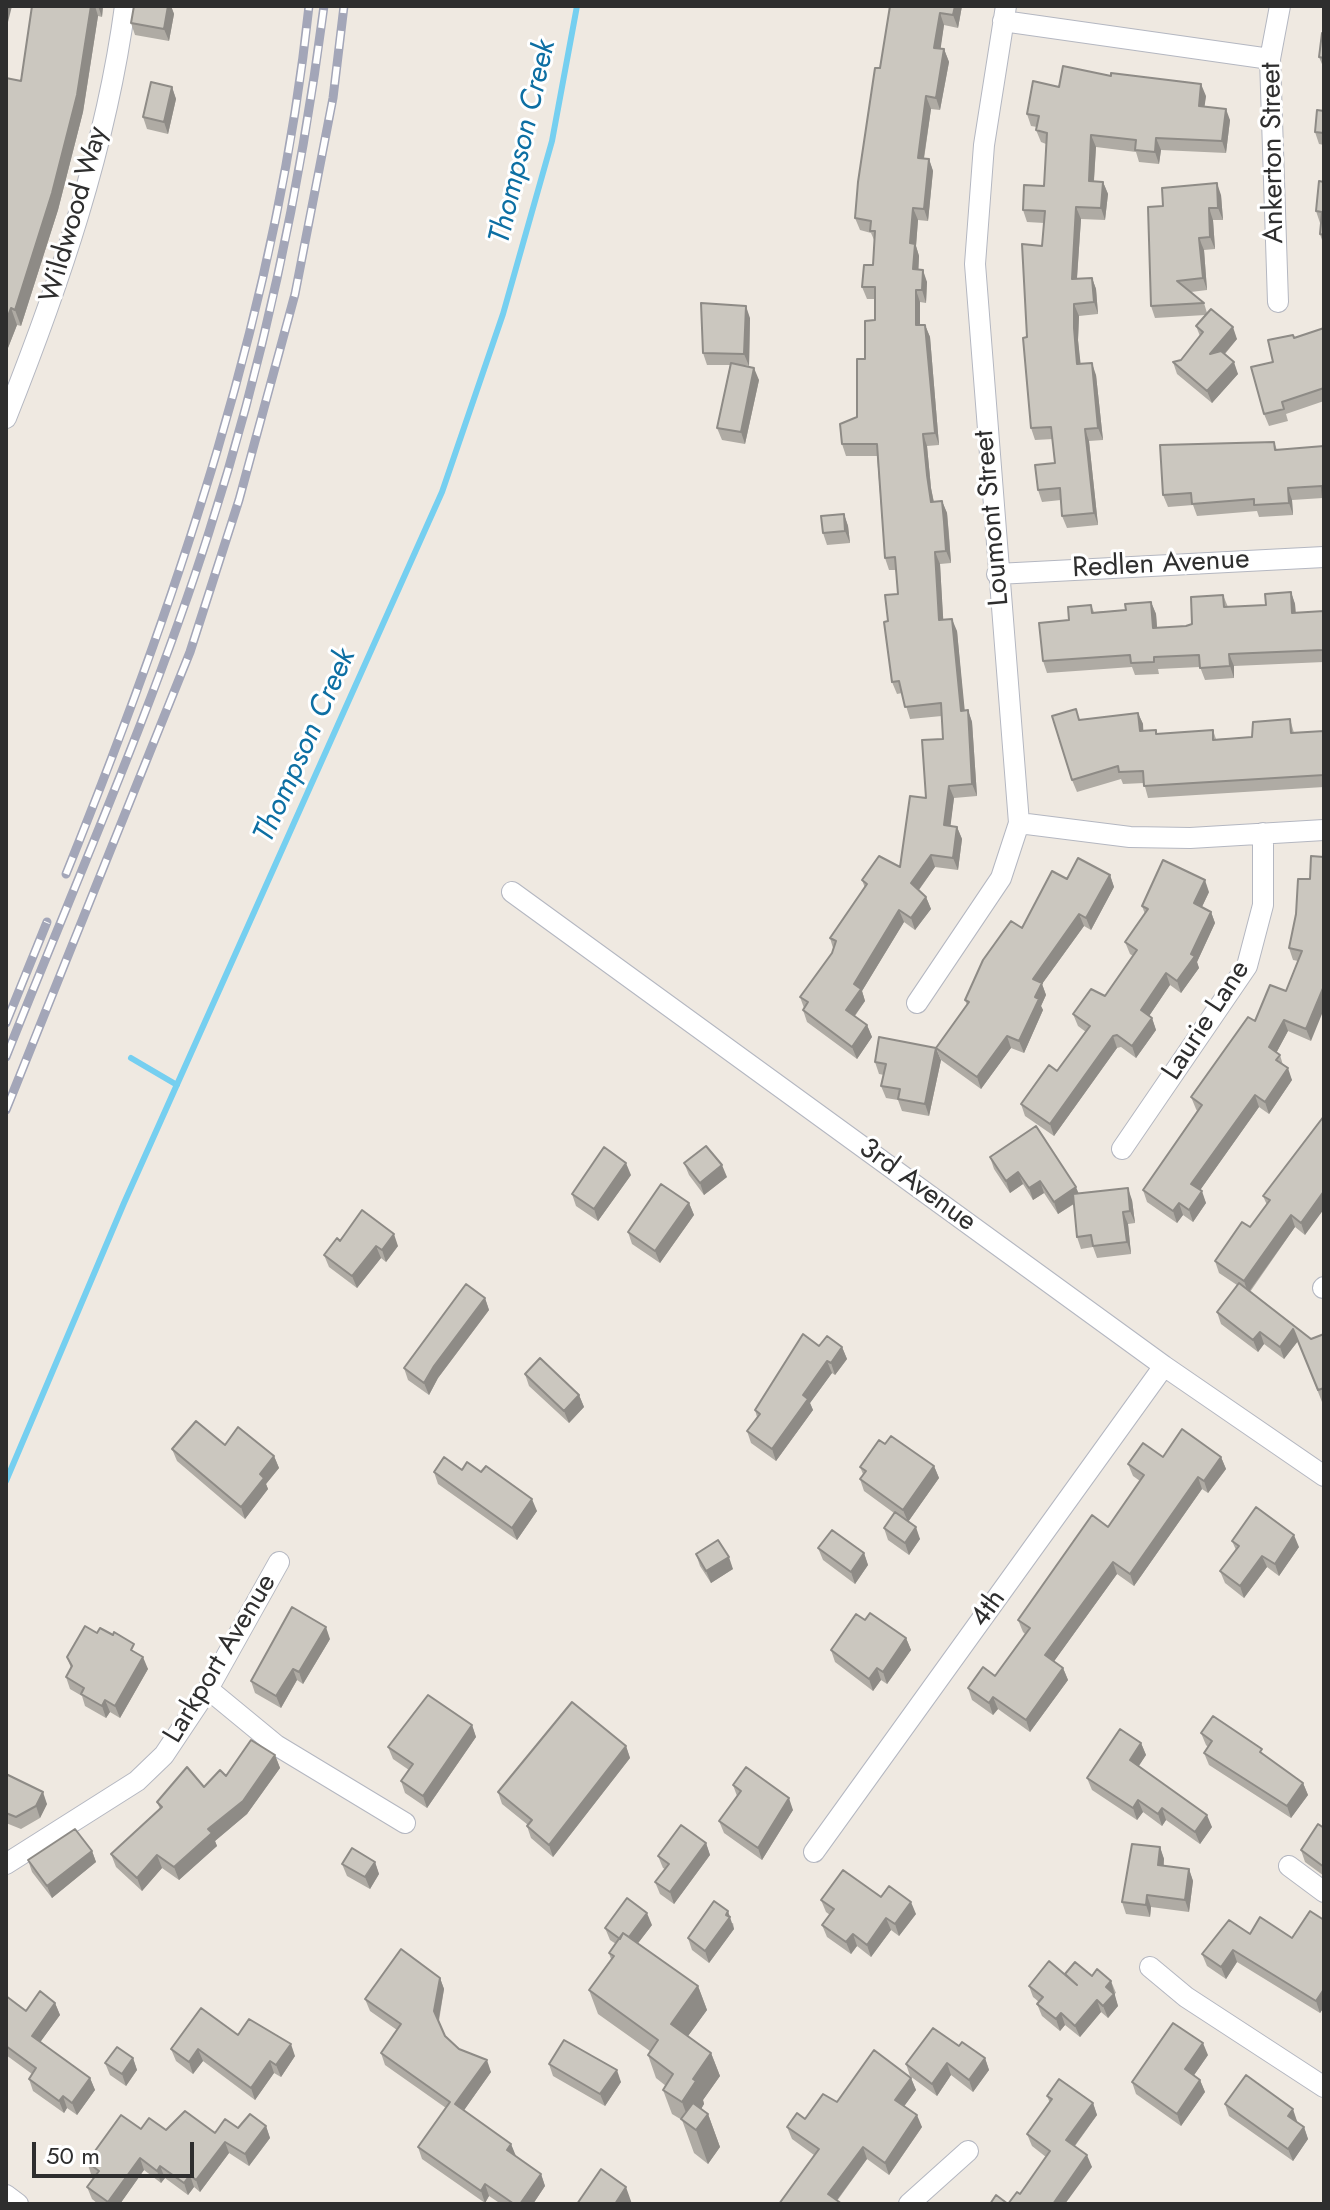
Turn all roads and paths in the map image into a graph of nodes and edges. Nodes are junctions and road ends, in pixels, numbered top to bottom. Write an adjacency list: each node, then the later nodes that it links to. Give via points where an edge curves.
1 (125, 6): 6 (street, Wildwood Way, via 74,232)
2 (1280, 6): 4 (street, Ankerton Street)
3 (1005, 13): 4 (street); 8 (street, Loumont Street, via 984,145 975,264)
4 (1270, 59): 5 (street, Ankerton Street)
5 (1278, 302)
6 (6, 418)
7 (1324, 557): 8 (street, Redlen Avenue)
8 (997, 574): 9 (street, Loumont Street)
9 (1019, 823): 11 (street, via 1130,837); 13 (street, Loumont Street, via 1001,878)
10 (1324, 830): 11 (street)
11 (1263, 833): 14 (street, Laurie Lane, via 1263,905 1247,966)
12 (512, 892): 15 (street, 3rd Avenue)
13 (917, 1003)
14 (1122, 1149)
15 (1164, 1366): 16 (street, 3rd Avenue); 20 (street, 4th)
16 (1324, 1476)
17 (279, 1562): 18 (street, Larkport Avenue)
18 (208, 1689): 19 (street, via 276,1745); 21 (street, Larkport Avenue, via 164,1755 137,1781)
19 (405, 1823)
20 (814, 1852)
21 (6, 1864)
22 (1289, 1866): 23 (street)
23 (1324, 1892)
24 (1150, 1967): 25 (street, via 1186,1997)
25 (1324, 2087)
26 (968, 2151): 29 (street)
27 (6, 2195): 28 (street)
28 (18, 2204)
29 (909, 2204)

